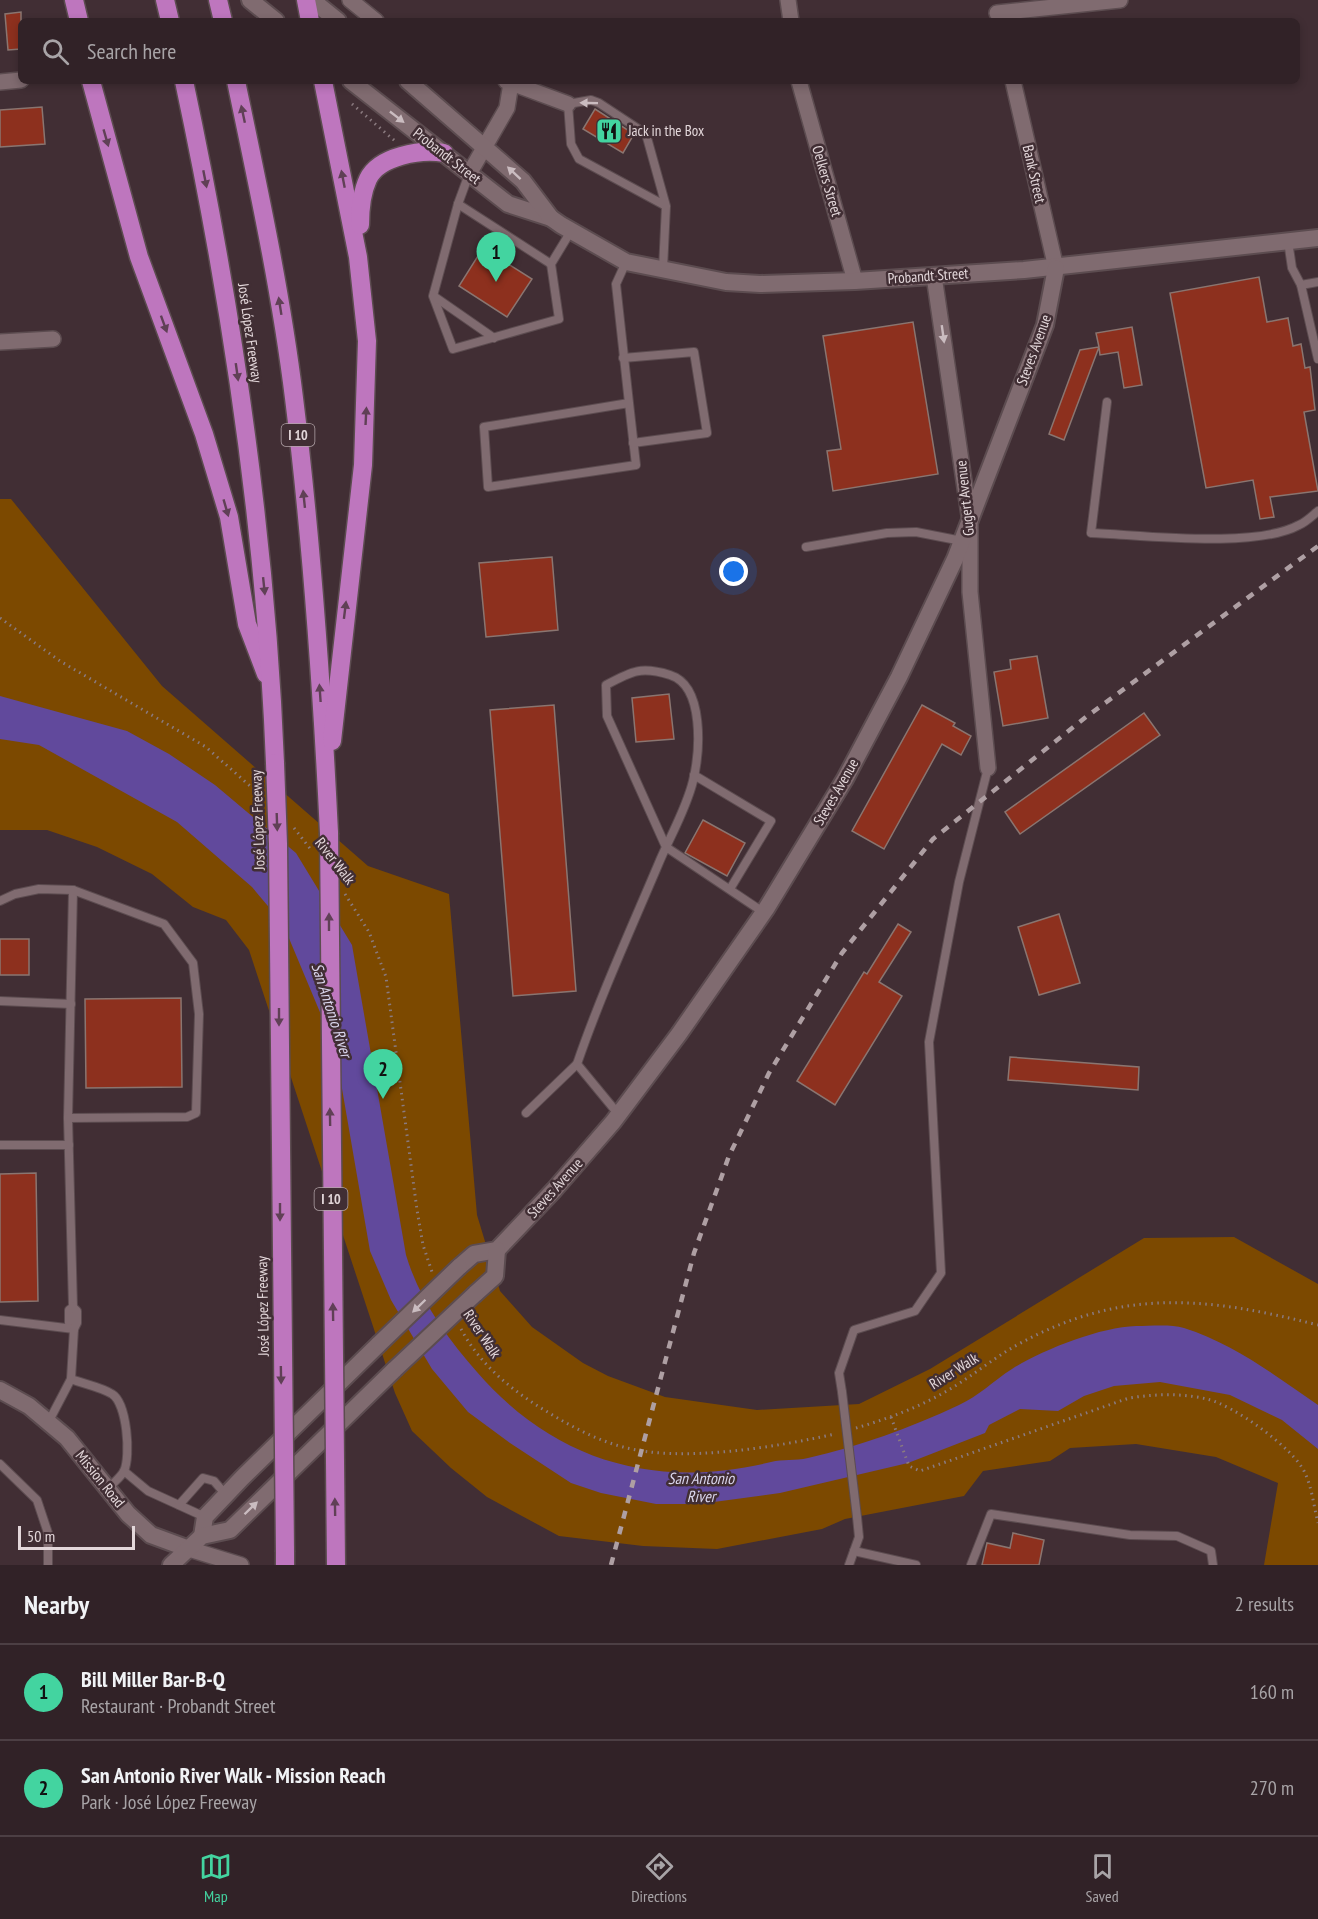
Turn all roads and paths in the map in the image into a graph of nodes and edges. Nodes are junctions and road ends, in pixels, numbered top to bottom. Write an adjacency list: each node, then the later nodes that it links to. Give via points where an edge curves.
1 (74, 0): 11 (highway)
2 (165, 0): 12 (highway)
3 (218, 0): 13 (highway)
4 (250, 0): 14 (main road)
5 (306, 0): 15 (highway)
6 (312, 0): 16 (main road)
7 (350, 0): 17 (street)
8 (788, 0): 18 (street)
9 (1120, 0): 10 (street)
10 (997, 11)
11 (78, 18)
12 (169, 18)
13 (222, 18)
14 (272, 18)
15 (309, 18)
16 (334, 18)
17 (372, 18)
18 (791, 18)
19 (18, 80): 20 (street)
20 (0, 82)
21 (92, 84): 66 (highway, one-way to 66, via 139,257 229,517 247,624)
22 (185, 84): 66 (highway, José López Freeway, one-way to 66, via 218,243 256,501)
23 (237, 84): 69 (highway, I 10, one-way to 23, via 294,398)
24 (324, 84): 43 (highway, one-way to 24)
25 (355, 84): 35 (main road, Probandt Street, one-way to 35)
26 (412, 84): 34 (main road, Probandt Street)
27 (509, 84): 34 (street, via 507,108)
28 (514, 84): 32 (street)
29 (800, 84): 49 (street, Oelkers Street)
30 (1014, 84): 46 (street, Bank Street)
31 (346, 99): 33 (path)
32 (568, 104): 38 (lane, via 571,144 579,159); 38 (lane, one-way to 32, via 646,134 599,103 591,100)
33 (400, 146)
34 (485, 146): 36 (street); 39 (main road, Probandt Street, one-way to 34, via 523,181)
35 (444, 153): 36 (main road, Probandt Street); 43 (highway, via 401,156 368,177 360,202)
36 (470, 174): 37 (lane); 39 (main road, Probandt Street, via 508,204)
37 (458, 204): 45 (lane); 52 (lane)
38 (666, 206): 47 (lane)
39 (551, 218): 40 (main road, Probandt Street)
40 (571, 231): 44 (main road, Probandt Street); 45 (lane)
41 (1318, 238): 42 (main road, Probandt Street)
42 (1288, 241): 46 (main road, Probandt Street); 51 (lane, via 1292,268)
43 (358, 257): 69 (highway, one-way to 43, via 366,416 367,341)
44 (626, 262): 47 (main road, Probandt Street); 56 (lane, via 616,284)
45 (551, 264): 53 (lane, via 559,319)
46 (1056, 268): 48 (main road, Probandt Street); 62 (main road, Steves Avenue, via 1045,325)
47 (663, 271): 49 (main road, Probandt Street, via 726,282)
48 (934, 276): 49 (main road, Probandt Street); 62 (street, Gugert Avenue, one-way to 62)
49 (855, 281)
50 (1318, 282): 51 (lane)
51 (1301, 285): 57 (lane)
52 (434, 296): 53 (lane); 53 (lane, via 453,349)
53 (494, 338)
54 (53, 339): 55 (street)
55 (0, 342)
56 (623, 358): 59 (lane); 60 (lane, via 694,352 706,433)
57 (1318, 359)
58 (1107, 402): 61 (lane, via 1091,533 1228,539 1299,526)
59 (629, 403): 60 (lane); 60 (lane, via 484,427 488,487 636,465)
60 (633, 443)
61 (1318, 511)
62 (970, 522): 63 (main road, Steves Avenue); 67 (street, Gugert Avenue, via 970,592)
63 (962, 541): 64 (lane, via 916,532 887,533); 78 (main road, Steves Avenue, via 904,666 845,779)
64 (806, 547)
65 (0, 618): 70 (path, via 60,661 206,747)
66 (272, 690): 112 (highway, José López Freeway, one-way to 112, bridge, via 278,844)
67 (988, 768): 108 (lane, bridge, via 959,882 929,1042 941,1273 915,1311 854,1330 839,1373 859,1537)
68 (694, 775): 72 (lane); 72 (lane, via 699,741 692,692 676,677 649,668 606,685 607,716); 74 (lane, via 771,821)
69 (327, 794): 113 (highway, I 10, one-way to 69, bridge)
70 (267, 801)
71 (291, 823): 73 (path, River Walk)
72 (666, 847): 74 (lane); 81 (lane)
73 (312, 851)
74 (730, 889): 78 (lane)
75 (74, 890): 77 (lane, via 39,889); 80 (lane); 84 (lane, via 164,924 193,963 199,1014 195,1113 187,1117)
76 (345, 893): 88 (path, River Walk, via 369,932 386,976 417,1210 423,1245)
77 (0, 901)
78 (763, 912): 83 (main road, Steves Avenue)
79 (0, 1001): 80 (lane)
80 (71, 1004): 84 (lane)
81 (577, 1064): 82 (lane); 83 (lane)
82 (526, 1113)
83 (619, 1114): 87 (main road, Steves Avenue, via 555,1190)
84 (68, 1118): 86 (lane)
85 (0, 1145): 86 (lane)
86 (69, 1145): 92 (lane, via 73,1306 69,1323)
87 (497, 1250): 102 (main road, Steves Avenue, one-way to 102, bridge, via 474,1254 459,1267); 106 (main road, one-way to 87, bridge, via 230,1530 495,1275)
88 (436, 1280)
89 (0, 1320): 92 (lane)
90 (458, 1323): 98 (path, River Walk, via 485,1362 521,1396 589,1435 624,1447 656,1453 743,1450)
91 (1318, 1324): 95 (path, River Walk, via 1188,1301 1098,1311 1052,1326 945,1392)
92 (74, 1329): 93 (lane)
93 (72, 1379): 96 (lane); 100 (lane, via 113,1394 121,1404 125,1416)
94 (0, 1390): 96 (main road, Mission Road)
95 (891, 1418): 97 (path, River Walk); 105 (path, via 909,1466 920,1471 1129,1398 1150,1394 1210,1399 1287,1448 1305,1473)
96 (49, 1422): 101 (main road, Mission Road, via 67,1438)
97 (847, 1431)
98 (836, 1434)
99 (0, 1464): 109 (lane, via 37,1500 48,1533)
100 (124, 1471): 101 (lane); 103 (lane, via 148,1491)
101 (107, 1490): 107 (main road, Mission Road, via 151,1535)
102 (226, 1496): 103 (lane, via 214,1480 203,1478); 104 (main road, Steves Avenue)
103 (179, 1505): 104 (lane)
104 (205, 1517): 106 (main road)
105 (1318, 1523)
106 (202, 1536): 107 (main road)
107 (189, 1550): 110 (main road); 111 (street, Mission Road)
108 (854, 1551): 114 (lane); 115 (lane)
109 (48, 1565)
110 (171, 1565)
111 (241, 1565)
112 (285, 1565)
113 (336, 1565)
114 (849, 1565)
115 (916, 1565)
116 (971, 1565): 117 (lane, via 991,1514 1130,1535 1177,1536 1211,1551)
117 (1213, 1565)

